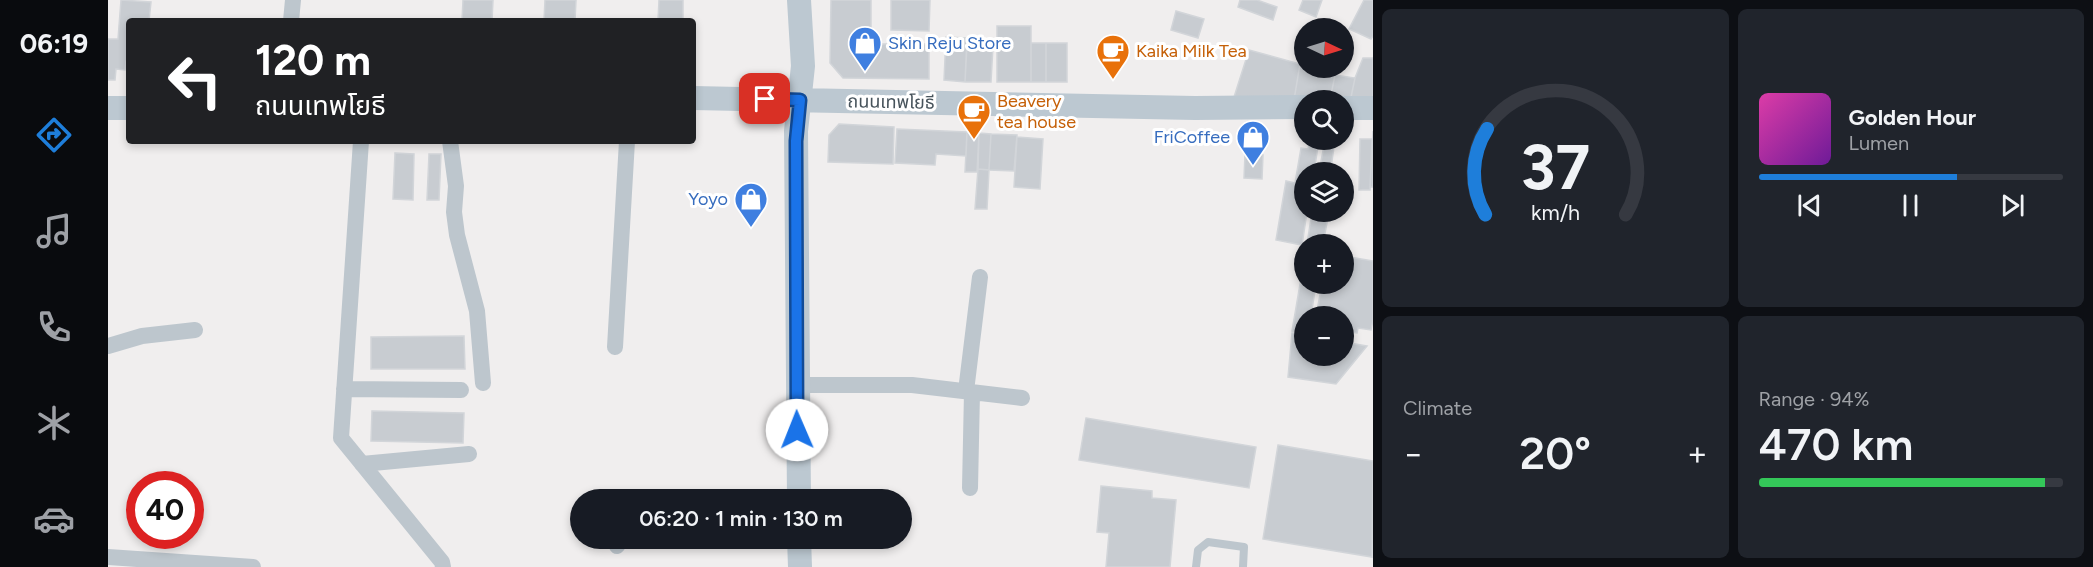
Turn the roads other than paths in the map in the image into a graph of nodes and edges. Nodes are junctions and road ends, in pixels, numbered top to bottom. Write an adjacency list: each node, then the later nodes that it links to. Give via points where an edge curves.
1 (293, 0): 3 (street)
2 (799, 0): 5 (street, via 803,66)
3 (291, 18)
4 (696, 98): 5 (street, ถนนเทพโยธี)
5 (800, 100): 6 (street, ถนนเทพโยธี); 19 (street, via 796,141)
6 (1294, 107)
7 (108, 108): 8 (street)
8 (126, 108)
9 (1354, 108): 10 (street)
10 (1373, 108)
11 (361, 144): 20 (street)
12 (450, 144): 18 (street, via 457,235 477,311)
13 (627, 144): 17 (street)
14 (980, 277): 22 (street)
15 (195, 330): 16 (street, via 141,336)
16 (108, 346)
17 (615, 346)
18 (483, 383)
19 (796, 385): 22 (street, via 912,385); 27 (street)
20 (344, 389): 21 (street); 25 (street, via 341,438)
21 (461, 390)
22 (969, 392): 23 (street); 26 (street)
23 (1022, 398)
24 (469, 454): 25 (street)
25 (362, 464): 31 (street)
26 (970, 488)
27 (798, 489)
28 (799, 549): 32 (street)
29 (108, 557): 30 (street)
30 (253, 567)
31 (443, 567)
32 (800, 567)
33 (1196, 567): 34 (lane, via 1198,550 1208,542 1244,547)
34 (1243, 567)

